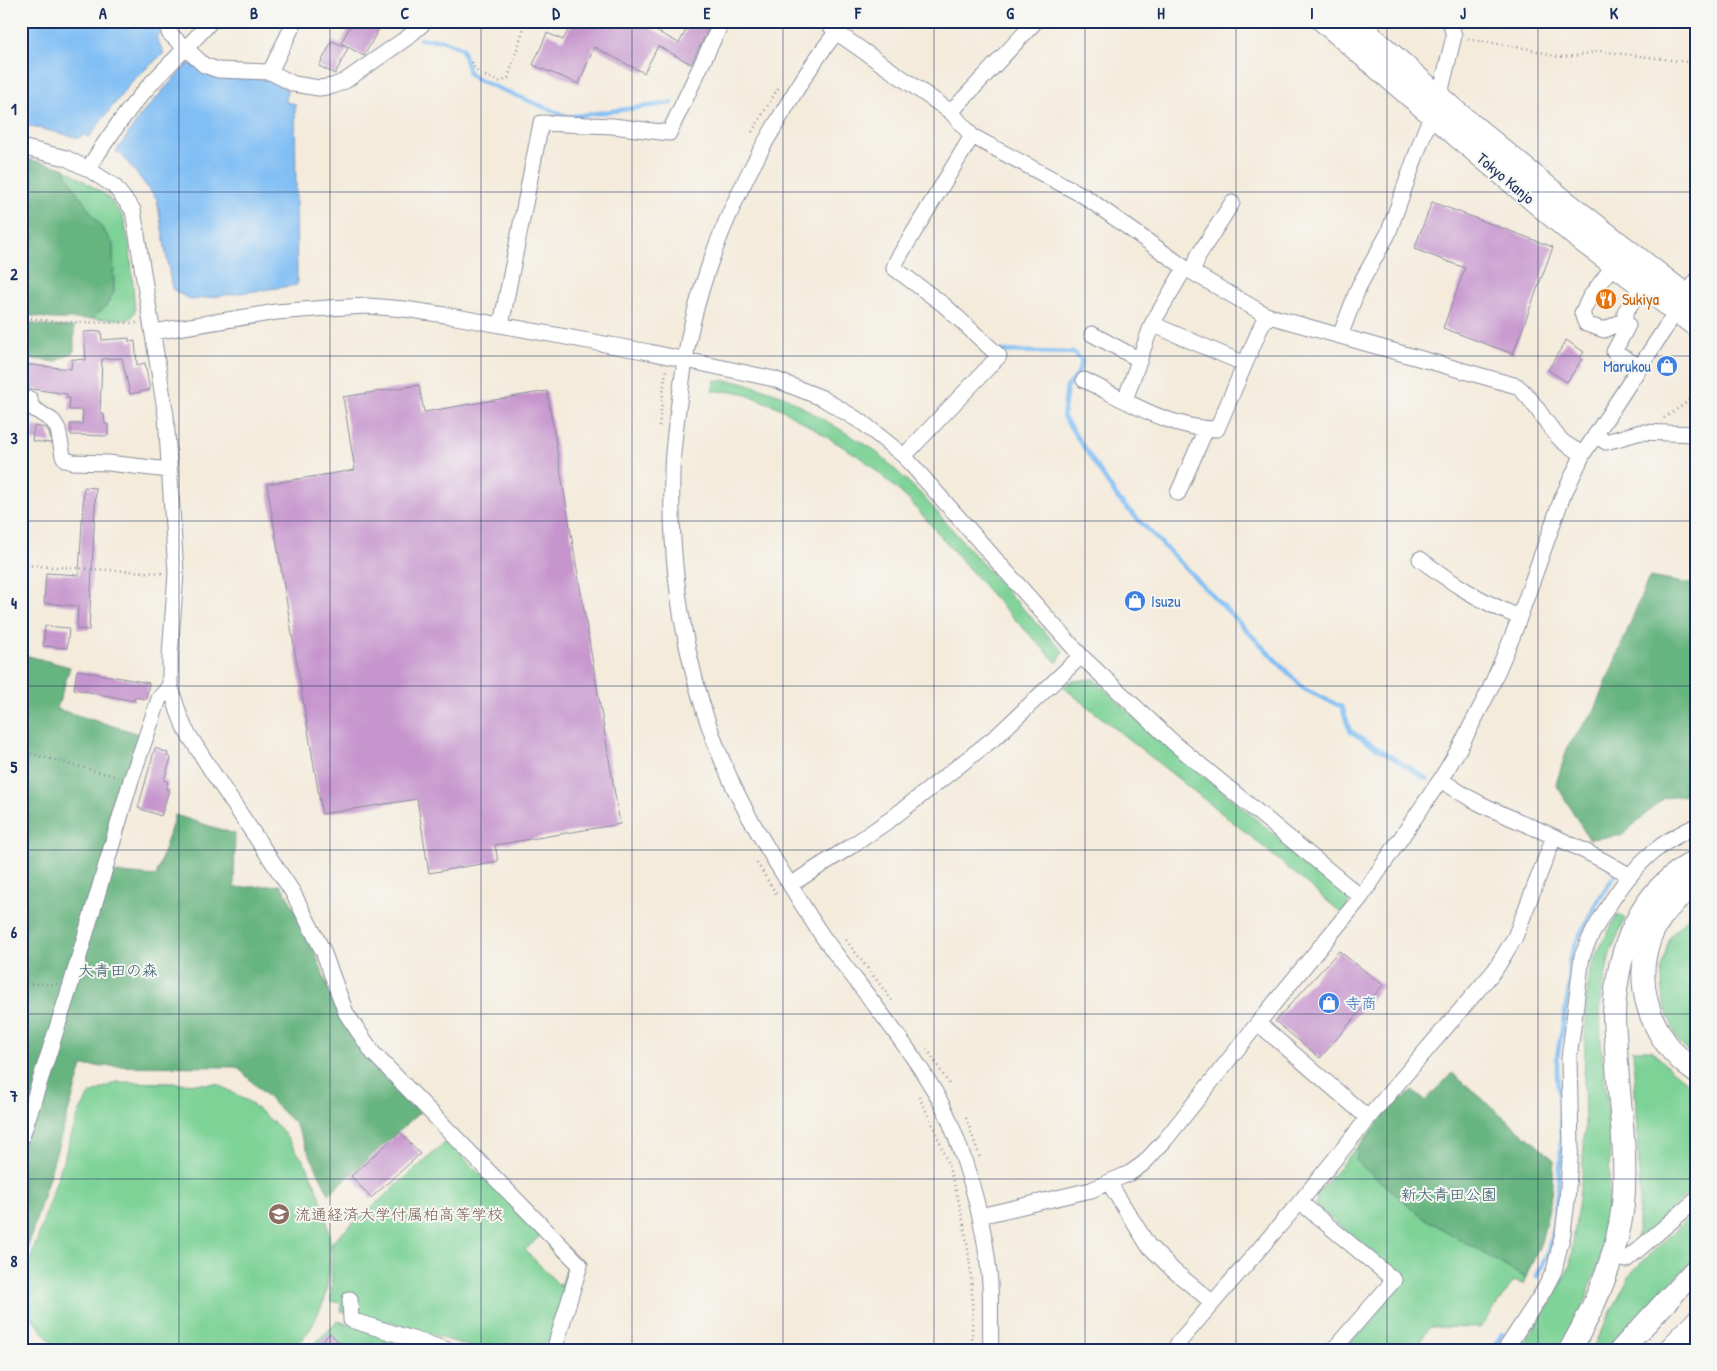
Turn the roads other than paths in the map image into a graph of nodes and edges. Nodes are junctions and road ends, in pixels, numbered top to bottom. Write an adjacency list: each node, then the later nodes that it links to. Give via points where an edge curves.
1 (168, 21): 11 (street, via 169,33)
2 (211, 21): 11 (street)
3 (426, 21): 12 (street, via 408,37 333,86 319,88 294,84)
4 (722, 21): 26 (street, via 669,133 613,126 541,123)
5 (1036, 21): 14 (street)
6 (1323, 21): 13 (highway, Tokyo Kanjo)
7 (1354, 21): 13 (highway, Tokyo Kanjo)
8 (836, 25): 14 (street); 31 (street, via 747,177 710,263)
9 (292, 27): 12 (street)
10 (1452, 29): 13 (street)
11 (187, 49): 12 (street, via 204,65 218,70); 17 (street, via 119,120)
12 (270, 72)
13 (1436, 107): 19 (highway, Tokyo Kanjo, via 1577,237); 22 (highway, Tokyo Kanjo, via 1562,199); 30 (street, via 1388,234 1359,286)
14 (951, 112): 15 (street)
15 (972, 136): 20 (street, via 1084,196); 42 (street, via 894,268 944,305 999,356)
16 (21, 147): 17 (street, via 66,158)
17 (88, 169): 28 (street, via 114,186 133,210)
18 (1232, 203): 20 (street)
19 (1614, 265): 21 (highway, Tokyo Kanjo); 24 (street, via 1582,312 1586,324 1604,330)
20 (1189, 270): 23 (street); 25 (street)
21 (1643, 287): 22 (highway, Tokyo Kanjo); 24 (street)
22 (1688, 298): 27 (highway, Tokyo Kanjo); 34 (street)
23 (1266, 315): 30 (street); 33 (street)
24 (1620, 322): 34 (street, via 1628,325 1614,352)
25 (1152, 324): 32 (street); 33 (street)
26 (501, 325): 28 (street, via 445,314 368,306 276,312); 31 (street)
27 (1696, 326)
28 (152, 328): 43 (street, via 166,416)
29 (1092, 334): 32 (street)
30 (1340, 336): 41 (street, via 1517,386 1527,394 1563,442)
31 (685, 360): 42 (street, via 774,379 822,398 863,423); 55 (street, via 672,472 676,577 683,623 702,703 720,754 749,816)
32 (1140, 360): 37 (street)
33 (1245, 364): 38 (street, via 1217,429)
34 (1640, 367): 40 (street)
35 (1084, 380): 37 (street)
36 (30, 399): 43 (street, via 31,406 58,429 66,460)
37 (1125, 400): 38 (street, via 1173,423)
38 (1206, 429): 44 (street)
39 (1696, 434): 40 (street, via 1641,432 1606,442)
40 (1595, 435): 41 (street)
41 (1583, 454): 46 (street, via 1562,498)
42 (904, 456): 47 (street)
43 (169, 470): 48 (street, via 176,573)
44 (1178, 493)
45 (1420, 559): 46 (street, via 1453,584)
46 (1519, 617): 49 (street, via 1489,691)
47 (1081, 656): 55 (street, via 998,735 891,819); 56 (street, via 1175,744)
48 (170, 686): 60 (street, via 159,699 131,780); 71 (street, via 185,729 292,891 323,950 346,1013 373,1053 580,1265)
49 (1441, 779): 51 (street, via 1490,808); 56 (street)
50 (1696, 826): 53 (street, via 1652,852)
51 (1554, 837): 53 (street); 59 (street, via 1515,937 1495,970)
52 (1696, 861): 65 (highway, via 1675,874 1645,904 1635,921 1620,969 1614,1014 1624,1168 1623,1205)
53 (1630, 876): 75 (street, via 1588,940 1582,956 1569,1059 1570,1162 1558,1258 1543,1292)
54 (1696, 884): 58 (highway, via 1683,893 1659,920 1643,968 1646,1004 1653,1022 1674,1055)
55 (790, 885): 64 (street, via 820,933 886,1018 935,1091 959,1146)
56 (1361, 897): 57 (street)
57 (1258, 1023): 59 (street); 61 (street, via 1155,1152 1144,1163)
58 (1696, 1072)
59 (1368, 1118): 63 (street)
60 (21, 1140)
61 (1109, 1183): 64 (street, via 1067,1197); 68 (street, via 1148,1245)
62 (1696, 1200): 65 (street, via 1626,1260)
63 (1300, 1202): 68 (street); 74 (street, via 1394,1280)
64 (980, 1216): 72 (street, via 990,1284)
65 (1612, 1258): 76 (highway, via 1590,1315)
66 (1696, 1269): 77 (highway)
67 (350, 1299): 70 (street, via 351,1320)
68 (1212, 1302): 73 (street)
69 (1696, 1322): 78 (highway)
70 (448, 1350)
71 (554, 1350)
72 (991, 1350)
73 (1175, 1350)
74 (1333, 1350)
75 (1505, 1350)
76 (1570, 1350)
77 (1621, 1350)
78 (1669, 1350)

